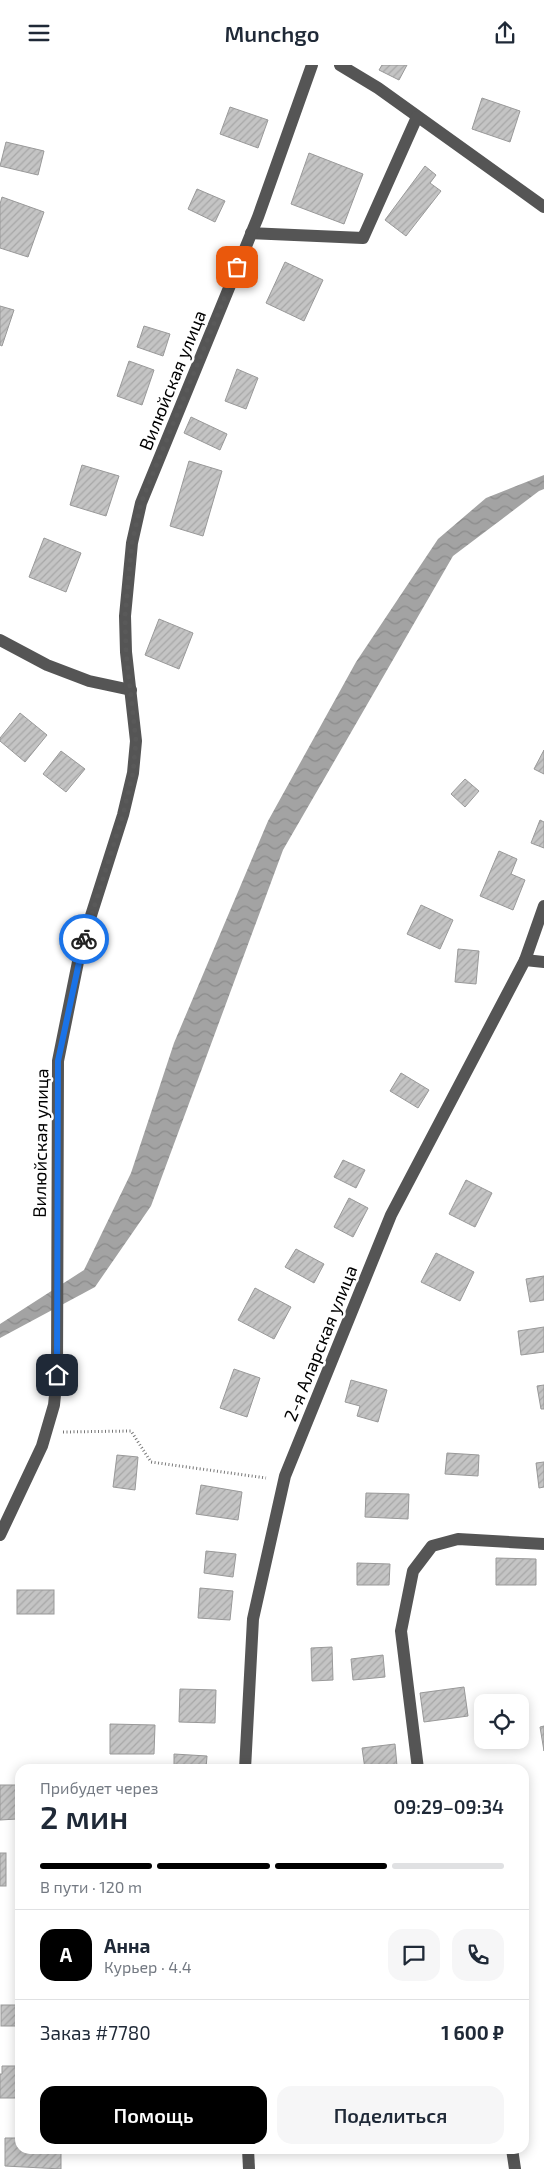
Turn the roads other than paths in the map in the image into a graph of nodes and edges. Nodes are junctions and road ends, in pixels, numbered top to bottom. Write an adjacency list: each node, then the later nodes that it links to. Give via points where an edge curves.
1 (312, 65): 5 (street, Вилюйская улица)
2 (340, 65): 3 (street)
3 (417, 117): 4 (street); 5 (street, via 363,239)
4 (544, 207)
5 (251, 233): 7 (street, Вилюйская улица, via 141,503 132,543 125,616)
6 (0, 640): 7 (street, via 56,669 89,681)
7 (131, 690): 11 (street, Вилюйская улица, via 136,741 133,773 81,947 58,1061 57,1375 54,1405 42,1446)
8 (544, 906): 9 (street, 2-я Аларская улица)
9 (525, 960): 10 (street); 13 (street, 2-я Аларская улица, via 391,1215 284,1482 253,1619)
10 (544, 963)
11 (0, 1535)
12 (544, 1544): 14 (street, via 458,1539 432,1546 413,1571 401,1631)
13 (245, 1764)
14 (417, 1764)
15 (248, 2154): 17 (street)
16 (513, 2154): 18 (street)
17 (248, 2169)
18 (515, 2169)

